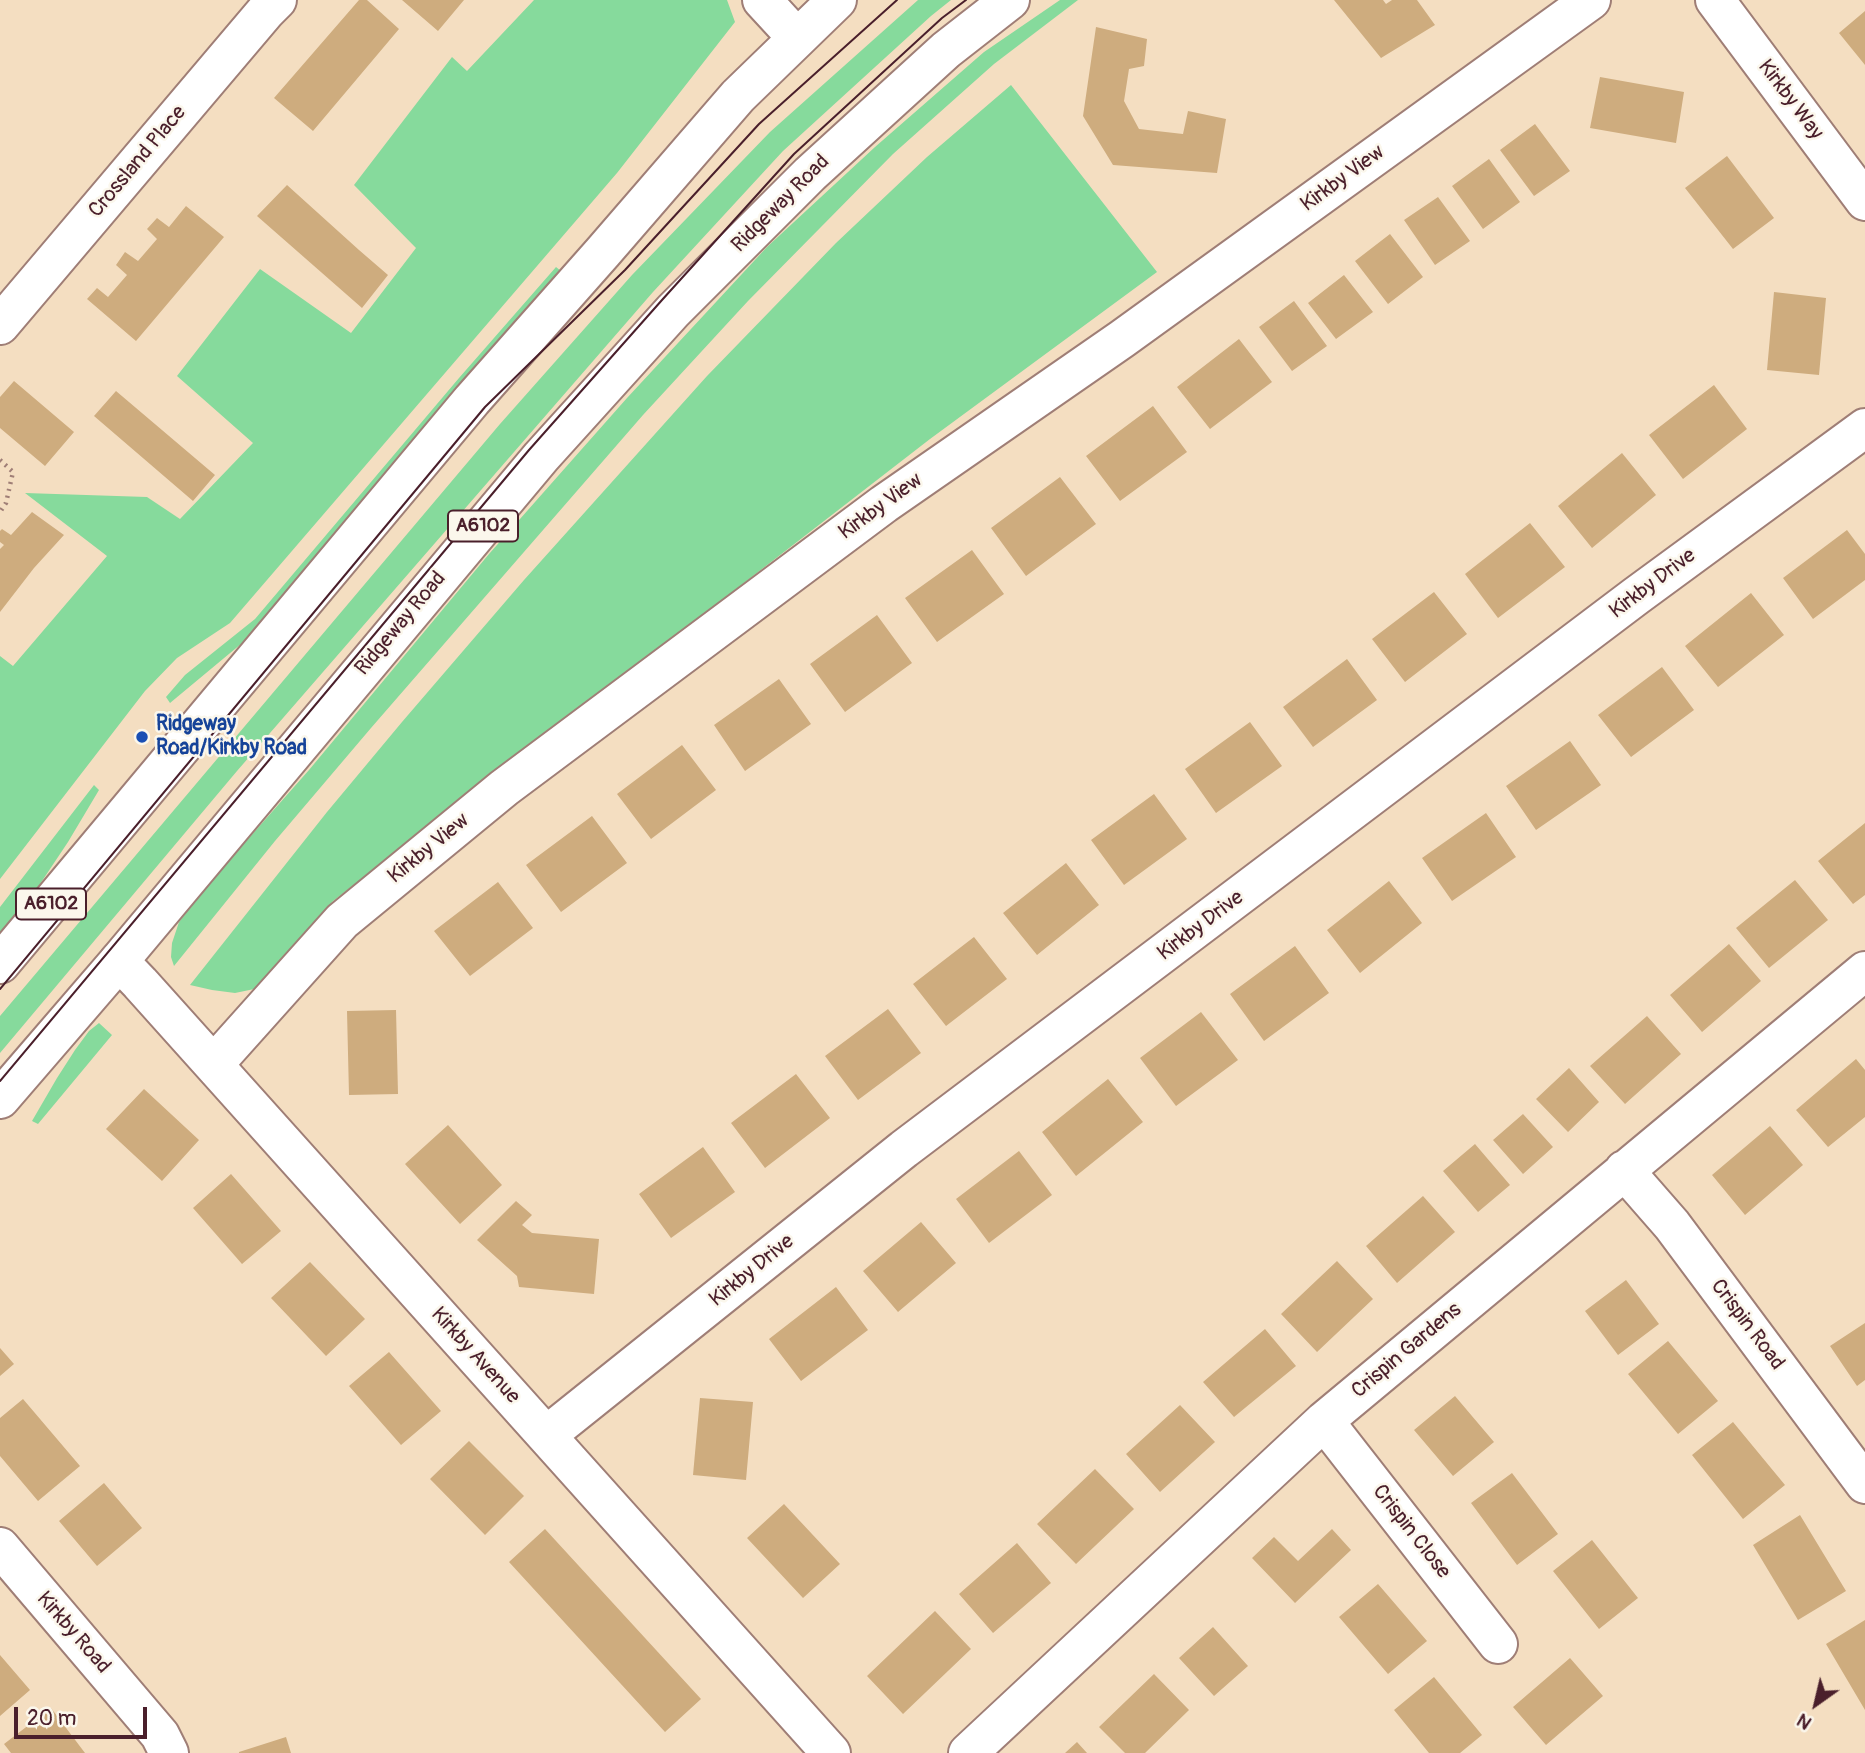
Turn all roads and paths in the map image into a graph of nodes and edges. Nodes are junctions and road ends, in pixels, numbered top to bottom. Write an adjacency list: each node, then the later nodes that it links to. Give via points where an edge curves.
1 (277, 0): 9 (main road, Crossland Place)
2 (762, 0): 7 (main road)
3 (837, 0): 7 (main road, A6102)
4 (1010, 0): 13 (main road, Ridgeway Road / A6102, via 946,50 810,174 673,311 541,457)
5 (1591, 0): 16 (main road, Kirkby View, via 1122,339 884,504 504,788 342,921)
6 (1715, 0): 8 (main road, Kirkby Way)
7 (797, 38): 14 (main road, A6102, via 738,96 472,400)
8 (1865, 201)
9 (0, 326)
10 (1865, 428): 20 (main road, Kirkby Drive, via 904,1149)
11 (0, 460): 12 (path, via 13,472)
12 (0, 512)
13 (119, 961): 16 (main road, Kirkby Avenue); 17 (main road, Ridgeway Road / A6102)
14 (0, 964)
15 (1865, 971): 18 (main road, Crispin Gardens)
16 (214, 1064): 20 (main road, Kirkby Avenue)
17 (0, 1099)
18 (1625, 1170): 19 (main road, Crispin Gardens); 21 (main road, Crispin Road)
19 (1324, 1421): 23 (main road, Crispin Close); 26 (main road, Crispin Gardens)
20 (547, 1435): 25 (main road, Kirkby Avenue)
21 (1865, 1484)
22 (0, 1547): 24 (main road, Kirkby Road, via 160,1735)
23 (1498, 1644)
24 (170, 1753)
25 (831, 1753)
26 (968, 1753)

